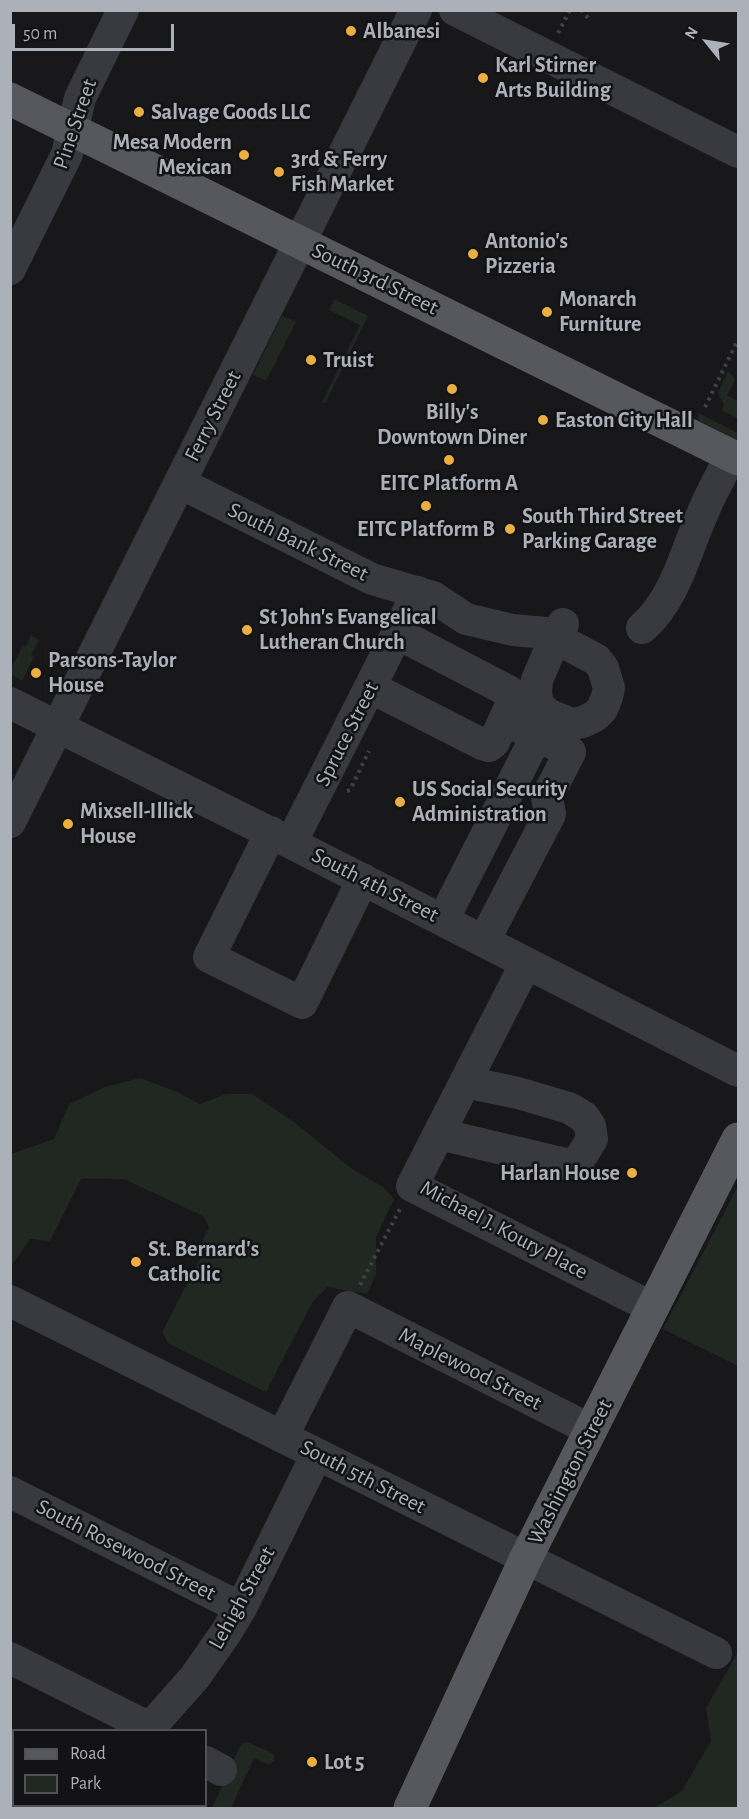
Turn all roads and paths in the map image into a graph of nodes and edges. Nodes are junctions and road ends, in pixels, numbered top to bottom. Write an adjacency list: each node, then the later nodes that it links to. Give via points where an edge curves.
1 (123, 10): 9 (street, Pine Street, via 80,98)
2 (416, 10): 11 (street, Ferry Street)
3 (455, 10): 10 (street)
4 (570, 10): 7 (path)
5 (581, 10): 6 (path)
6 (588, 18)
7 (554, 42)
8 (10, 99): 9 (main road, South 3rd Street)
9 (73, 129): 11 (main road, South 3rd Street); 12 (street, Pine Street, via 67,154)
10 (738, 152)
11 (300, 242): 15 (main road, South 3rd Street); 16 (street, Ferry Street)
12 (10, 269)
13 (738, 340): 14 (path)
14 (705, 407)
15 (735, 458): 18 (street, via 704,510 674,582 655,616)
16 (180, 483): 17 (street, South Bank Street, via 372,579); 24 (street, Ferry Street)
17 (431, 597): 19 (street, Spruce Street); 20 (street, South Bank Street, via 466,619)
18 (642, 628)
19 (397, 633): 21 (street, Spruce Street); 23 (street, via 510,692 512,703)
20 (553, 636)
21 (370, 687): 23 (street, via 489,746); 27 (street, Spruce Street)
22 (10, 703): 24 (street, South 4th Street)
23 (505, 720): 25 (street)
24 (58, 726): 26 (street, Ferry Street); 27 (street, South 4th Street)
25 (537, 735): 29 (street); 30 (street, via 570,752 547,797 550,814)
26 (10, 822)
27 (281, 838): 28 (street, South 4th Street); 28 (street, Spruce Street, via 209,957 302,1003)
28 (363, 879): 29 (street, South 4th Street)
29 (443, 920): 30 (street, South 4th Street)
30 (484, 941): 31 (street, South 4th Street)
31 (526, 963): 32 (street, South 4th Street); 33 (street, Michael J. Koury Place)
32 (738, 1071)
33 (465, 1082): 34 (street, Michael J. Koury Place); 34 (street, via 576,1111 588,1122 592,1139 575,1162 566,1164)
34 (439, 1134): 36 (street, Michael J. Koury Place)
35 (738, 1139): 39 (main road, Washington Street)
36 (412, 1186): 38 (path); 39 (street, Michael J. Koury Place)
37 (10, 1301): 41 (street, South 5th Street)
38 (348, 1307): 40 (street, Maplewood Street); 41 (street)
39 (653, 1308): 40 (main road, Washington Street)
40 (591, 1430): 44 (main road, Washington Street)
41 (282, 1437): 42 (street, South 5th Street)
42 (317, 1454): 44 (street, South 5th Street); 45 (street, Lehigh Street)
43 (10, 1492): 45 (street, South Rosewood Street)
44 (526, 1558): 46 (street, South 5th Street); 49 (main road, Washington Street)
45 (241, 1608): 48 (street, Lehigh Street, via 195,1677)
46 (716, 1653)
47 (10, 1658): 48 (street)
48 (149, 1729)
49 (410, 1809)

